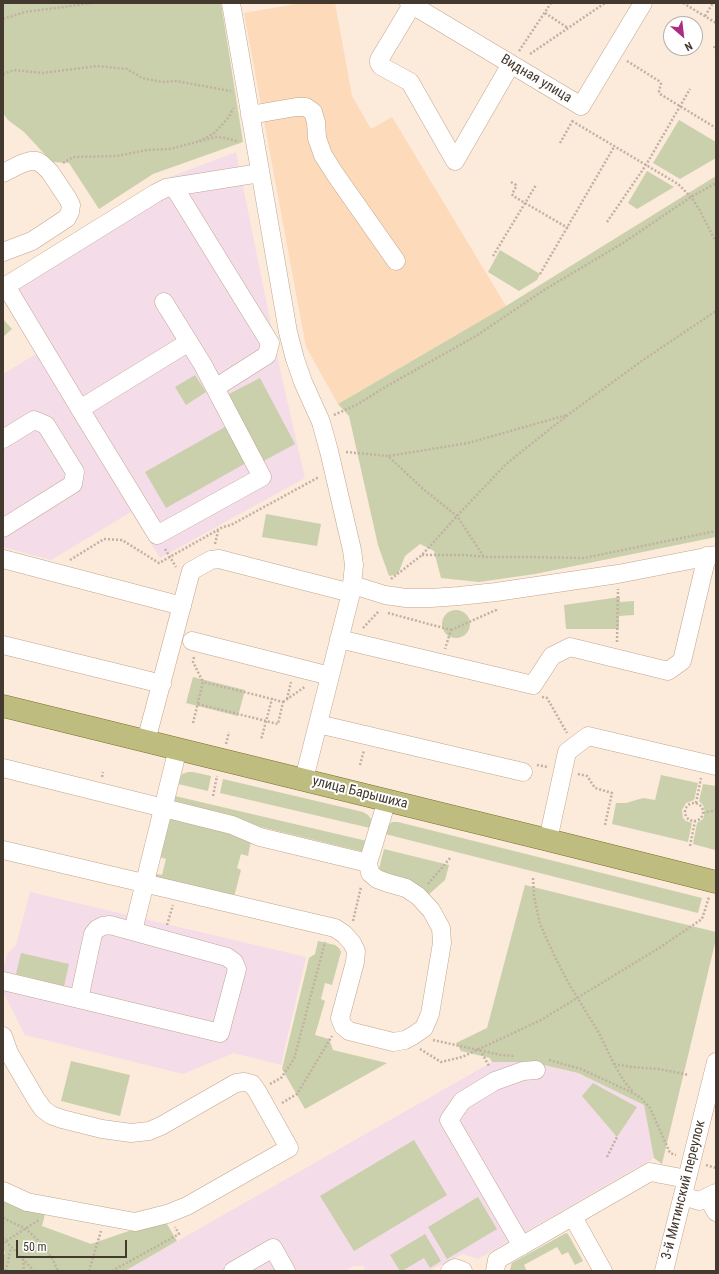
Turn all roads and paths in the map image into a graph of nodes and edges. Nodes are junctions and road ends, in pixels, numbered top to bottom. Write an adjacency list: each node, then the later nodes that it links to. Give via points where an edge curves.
1 (93, 3): 11 (path, via 25,12)
2 (231, 3): 25 (street)
3 (551, 3): 9 (path)
4 (605, 3): 13 (path)
5 (642, 3): 16 (street, Видная улица)
6 (683, 3): 10 (path)
7 (714, 3): 10 (path)
8 (410, 4): 18 (street, Видная улица); 18 (street, via 379,63 410,82 455,161)
9 (545, 13): 13 (path); 18 (path)
10 (705, 16): 12 (path)
11 (3, 19)
12 (716, 23)
13 (568, 28): 17 (path)
14 (716, 44): 15 (path)
15 (714, 48)
16 (613, 52): 23 (street, Видная улица); 24 (path, via 659,81 660,94)
17 (530, 54)
18 (511, 64): 23 (street, Видная улица)
19 (3, 74): 21 (path, via 14,70 43,73 97,66 127,69 142,78 162,82 176,81)
20 (690, 90): 24 (path)
21 (238, 92)
22 (234, 106): 29 (path, via 229,117 213,134)
23 (581, 106): 27 (path)
24 (680, 106): 28 (path); 34 (path)
25 (250, 115): 36 (street); 48 (street, via 296,107 306,108 312,112 316,122 317,138 334,174)
26 (566, 118): 27 (path)
27 (573, 122): 31 (path); 32 (path)
28 (716, 128)
29 (199, 140): 30 (path, via 216,137); 33 (path, via 170,149 147,150 117,156 73,156)
30 (241, 143)
31 (560, 143)
32 (615, 147): 34 (path); 44 (path)
33 (63, 163)
34 (646, 165): 41 (path, via 678,184); 43 (path)
35 (3, 173): 46 (street, via 21,164 37,161 50,172 71,205 67,218 32,241)
36 (260, 173): 40 (street); 56 (street, via 288,332 303,382)
37 (511, 182): 42 (path, via 516,185 513,196)
38 (716, 183): 41 (path)
39 (536, 185): 42 (path)
40 (174, 187): 53 (street, via 270,343 267,355); 54 (street, via 156,193 6,286)
41 (690, 198): 45 (path, via 699,209); 56 (path, via 476,336 358,404)
42 (526, 203): 44 (path); 47 (path)
43 (607, 222)
44 (568, 228): 49 (path)
45 (716, 242)
46 (3, 252)
47 (493, 256)
48 (396, 261)
49 (540, 274)
50 (164, 302): 52 (street)
51 (716, 311): 55 (path)
52 (189, 342): 53 (street); 54 (street)
53 (215, 388): 54 (street, via 262,477 157,535)
54 (80, 409)
55 (569, 414): 59 (path, via 468,443); 60 (path, via 506,464)
56 (321, 422): 58 (street)
57 (3, 438): 61 (street, via 34,420 46,425 75,472 73,484)
58 (329, 450): 59 (path); 70 (street, via 352,550)
59 (388, 456): 60 (path)
60 (457, 516): 64 (path); 66 (path)
61 (3, 528)
62 (716, 531): 66 (path, via 584,558)
63 (168, 554): 68 (path)
64 (422, 555): 66 (path); 71 (path)
65 (711, 555): 69 (street); 79 (street, via 682,661 668,671)
66 (484, 557)
67 (3, 559): 72 (street)
68 (177, 569)
69 (618, 574): 71 (street, via 496,592 431,598 406,598); 79 (path)
70 (352, 589): 71 (street); 72 (street, via 219,559 211,560 191,571); 76 (street)
71 (376, 592): 73 (path)
72 (182, 606): 84 (street)
73 (379, 611): 75 (path); 76 (path)
74 (490, 612): 75 (path)
75 (451, 630): 81 (path)
76 (344, 640): 81 (street); 82 (street)
77 (192, 641): 82 (street)
78 (3, 645): 84 (street)
79 (616, 658): 85 (street, via 570,646 552,656)
80 (193, 662): 83 (path)
81 (441, 663): 85 (street)
82 (326, 675): 87 (path); 92 (street)
83 (203, 682): 86 (path); 88 (path)
84 (162, 684): 95 (street)
85 (533, 685): 97 (path, via 539,697 547,698)
86 (272, 699): 87 (path); 90 (path)
87 (283, 702): 90 (path, via 278,724)
88 (198, 704): 90 (path); 91 (path)
89 (3, 706): 95 (main road, улица Барышиха)
90 (266, 721): 94 (path)
91 (193, 723)
92 (318, 724): 102 (street); 104 (street)
93 (229, 732): 96 (path)
94 (261, 740)
95 (146, 741): 98 (main road, улица Барышиха)
96 (226, 744)
97 (575, 746): 99 (street, via 588,736); 101 (street, via 567,752)
98 (178, 748): 104 (main road, улица Барышиха); 108 (street)
99 (710, 765): 107 (path)
100 (3, 768): 108 (street)
101 (563, 771): 102 (path, via 538,765); 112 (path, via 587,776 595,788 612,793); 113 (street)
102 (522, 772)
103 (218, 775): 105 (path)
104 (304, 779): 106 (main road, улица Барышиха)
105 (214, 796)
106 (387, 800): 113 (main road, улица Барышиха); 117 (street)
107 (696, 803): 110 (path, via 701,807); 111 (path, via 688,805 685,813 687,818)
108 (163, 808): 117 (street, via 232,825 260,837); 119 (street)
109 (716, 810): 110 (path)
110 (702, 813): 111 (path)
111 (695, 821): 114 (path)
112 (604, 825)
113 (548, 840): 120 (main road, улица Барышиха)
114 (690, 846)
115 (3, 850): 119 (street)
116 (451, 857): 122 (path)
117 (369, 868): 122 (street, via 377,878 406,888); 124 (path, via 352,923)
118 (533, 878): 127 (path, via 540,924)
119 (144, 883): 121 (street); 123 (street)
120 (712, 890): 127 (path, via 702,919)
121 (177, 891): 124 (street); 125 (path)
122 (418, 896): 131 (street, via 431,910 441,928 442,943 430,1014 424,1028)
123 (132, 931): 125 (street); 128 (street, via 110,925 97,929 93,934)
124 (337, 931): 129 (street, via 352,943 356,951 340,1018); 138 (path, via 294,1059 281,1078)
125 (164, 939): 128 (street, via 227,957 234,962 236,969 220,1033)
126 (3, 981): 128 (street)
127 (577, 997): 132 (path, via 542,1020); 136 (path)
128 (79, 999)
129 (343, 1026): 131 (street, via 349,1031 393,1042); 140 (path, via 333,1035 297,1094)
130 (3, 1036): 138 (street, via 9,1053 44,1109 62,1119 102,1129 131,1133 149,1131 236,1083 252,1084)
131 (410, 1038): 132 (path); 132 (path, via 441,1062)
132 (479, 1050): 133 (path)
133 (522, 1057)
134 (716, 1062): 146 (street, 3-й Митинский переулок)
135 (539, 1064): 139 (path, via 581,1069); 157 (street, via 496,1081 462,1101 449,1120)
136 (614, 1064): 137 (path); 139 (path)
137 (689, 1075)
138 (257, 1091): 140 (street)
139 (633, 1093): 142 (path, via 650,1108)
140 (268, 1110): 150 (street, via 289,1148 187,1206)
141 (617, 1137): 143 (path)
142 (670, 1153)
143 (607, 1157)
144 (702, 1164): 145 (path)
145 (716, 1168)
146 (685, 1188): 148 (street, via 699,1201); 152 (street, via 650,1172); 174 (street, 3-й Митинский переулок)
147 (3, 1191): 149 (street, via 27,1202)
148 (713, 1201)
149 (45, 1205): 151 (street); 154 (path, via 39,1220)
150 (167, 1214): 151 (street, via 135,1222); 160 (path, via 180,1234)
151 (105, 1216): 165 (path)
152 (573, 1217): 157 (street); 173 (street)
153 (3, 1218): 154 (path)
154 (26, 1229): 156 (path); 164 (path, via 42,1244)
155 (3, 1238): 156 (path)
156 (4, 1242): 158 (path)
157 (522, 1246): 172 (street, via 497,1260)
158 (12, 1247): 159 (path); 161 (path)
159 (22, 1259): 162 (path); 163 (path)
160 (120, 1267): 166 (path); 167 (path)
161 (6, 1271)
162 (24, 1271)
163 (34, 1271)
164 (58, 1271)
165 (89, 1271)
166 (112, 1271)
167 (119, 1271)
168 (233, 1271): 169 (street, via 273,1248)
169 (286, 1271)
170 (450, 1271): 171 (street, via 455,1268)
171 (464, 1271)
172 (495, 1271)
173 (603, 1271)
174 (664, 1271)

